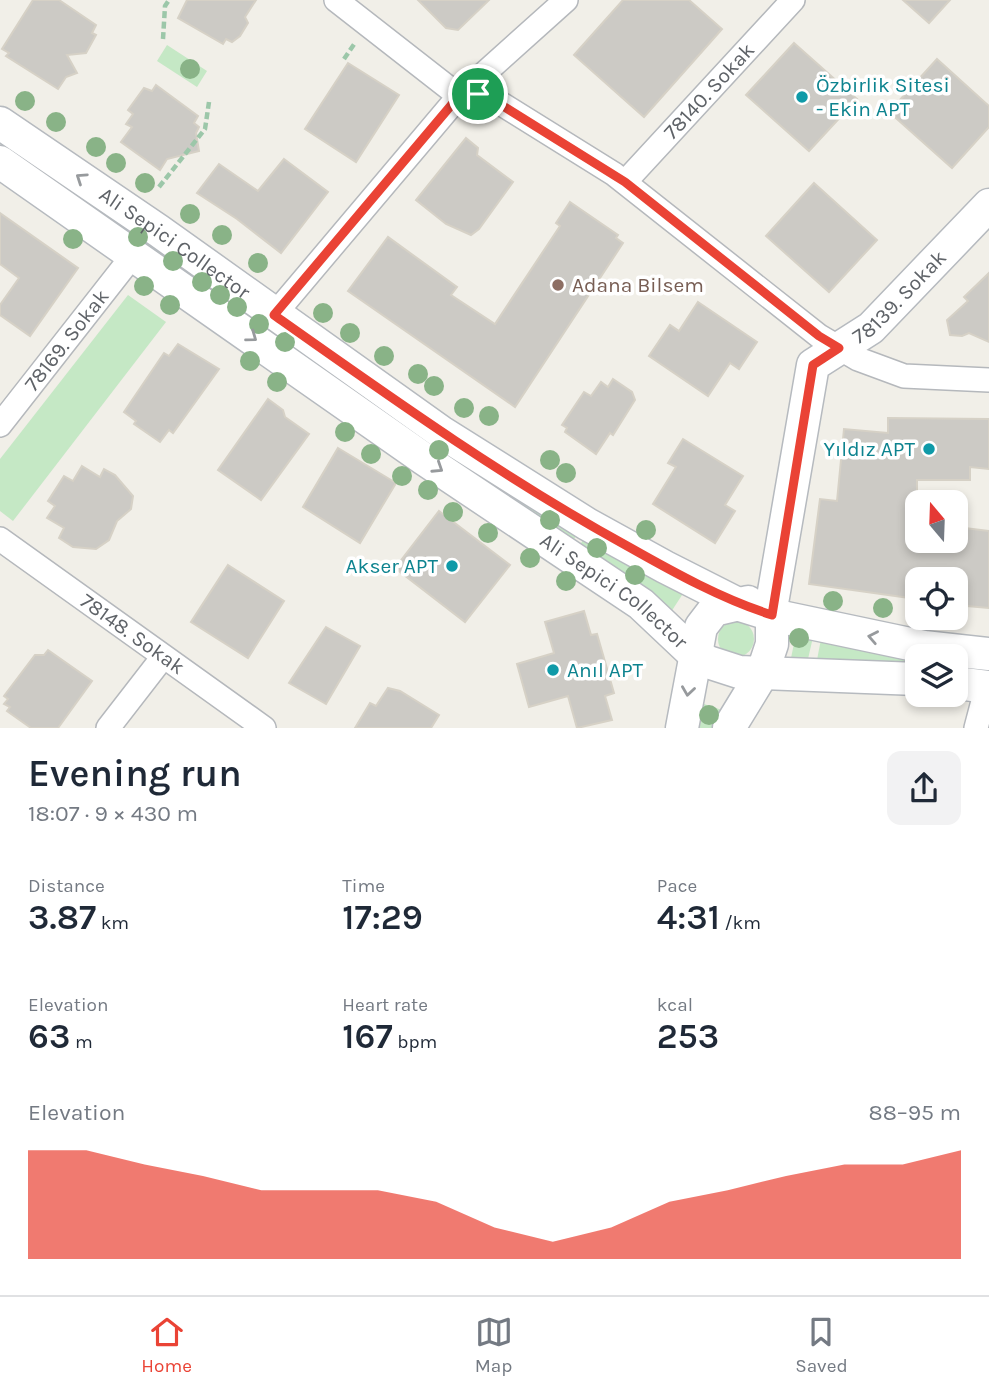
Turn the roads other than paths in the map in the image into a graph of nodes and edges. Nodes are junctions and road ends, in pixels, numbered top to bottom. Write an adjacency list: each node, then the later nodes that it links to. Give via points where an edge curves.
1 (336, 0): 4 (street)
2 (566, 0): 4 (street)
3 (793, 0): 7 (street, 78140. Sokak)
4 (459, 96): 7 (street, via 487,96); 10 (street)
5 (0, 123): 10 (main road, Ali Sepici Collector, one-way to 5)
6 (0, 162): 9 (main road, Ali Sepici Collector)
7 (625, 182): 11 (street)
8 (985, 218): 11 (main road, 78139. Sokak, via 872,328)
9 (134, 254): 13 (street, 78169. Sokak); 18 (main road, Ali Sepici Collector, one-way to 18, via 424,459 641,604)
10 (274, 315): 16 (main road, Ali Sepici Collector, via 505,474 605,534)
11 (839, 348): 12 (street, via 904,376); 15 (main road, 78139. Sokak, via 813,365)
12 (989, 380)
13 (0, 425)
14 (0, 540): 19 (street, 78148. Sokak)
15 (773, 603): 16 (main road, Ali Sepici Collector); 17 (main road, Ali Sepici Collector, one-way to 15, via 924,647); 20 (main road, 78139. Sokak, via 772,644)
16 (740, 605): 18 (main road, via 714,610 701,627)
17 (989, 653)
18 (694, 654): 20 (main road, Ali Sepici Collector, via 725,670); 26 (main road, one-way to 26)
19 (163, 657): 24 (street); 25 (street, 78148. Sokak)
20 (762, 674): 21 (main road, Ali Sepici Collector); 27 (main road, 78139. Sokak)
21 (905, 679)
22 (968, 684): 23 (main road)
23 (988, 686): 28 (street)
24 (107, 728)
25 (264, 728)
26 (681, 728)
27 (729, 728)
28 (976, 728)

